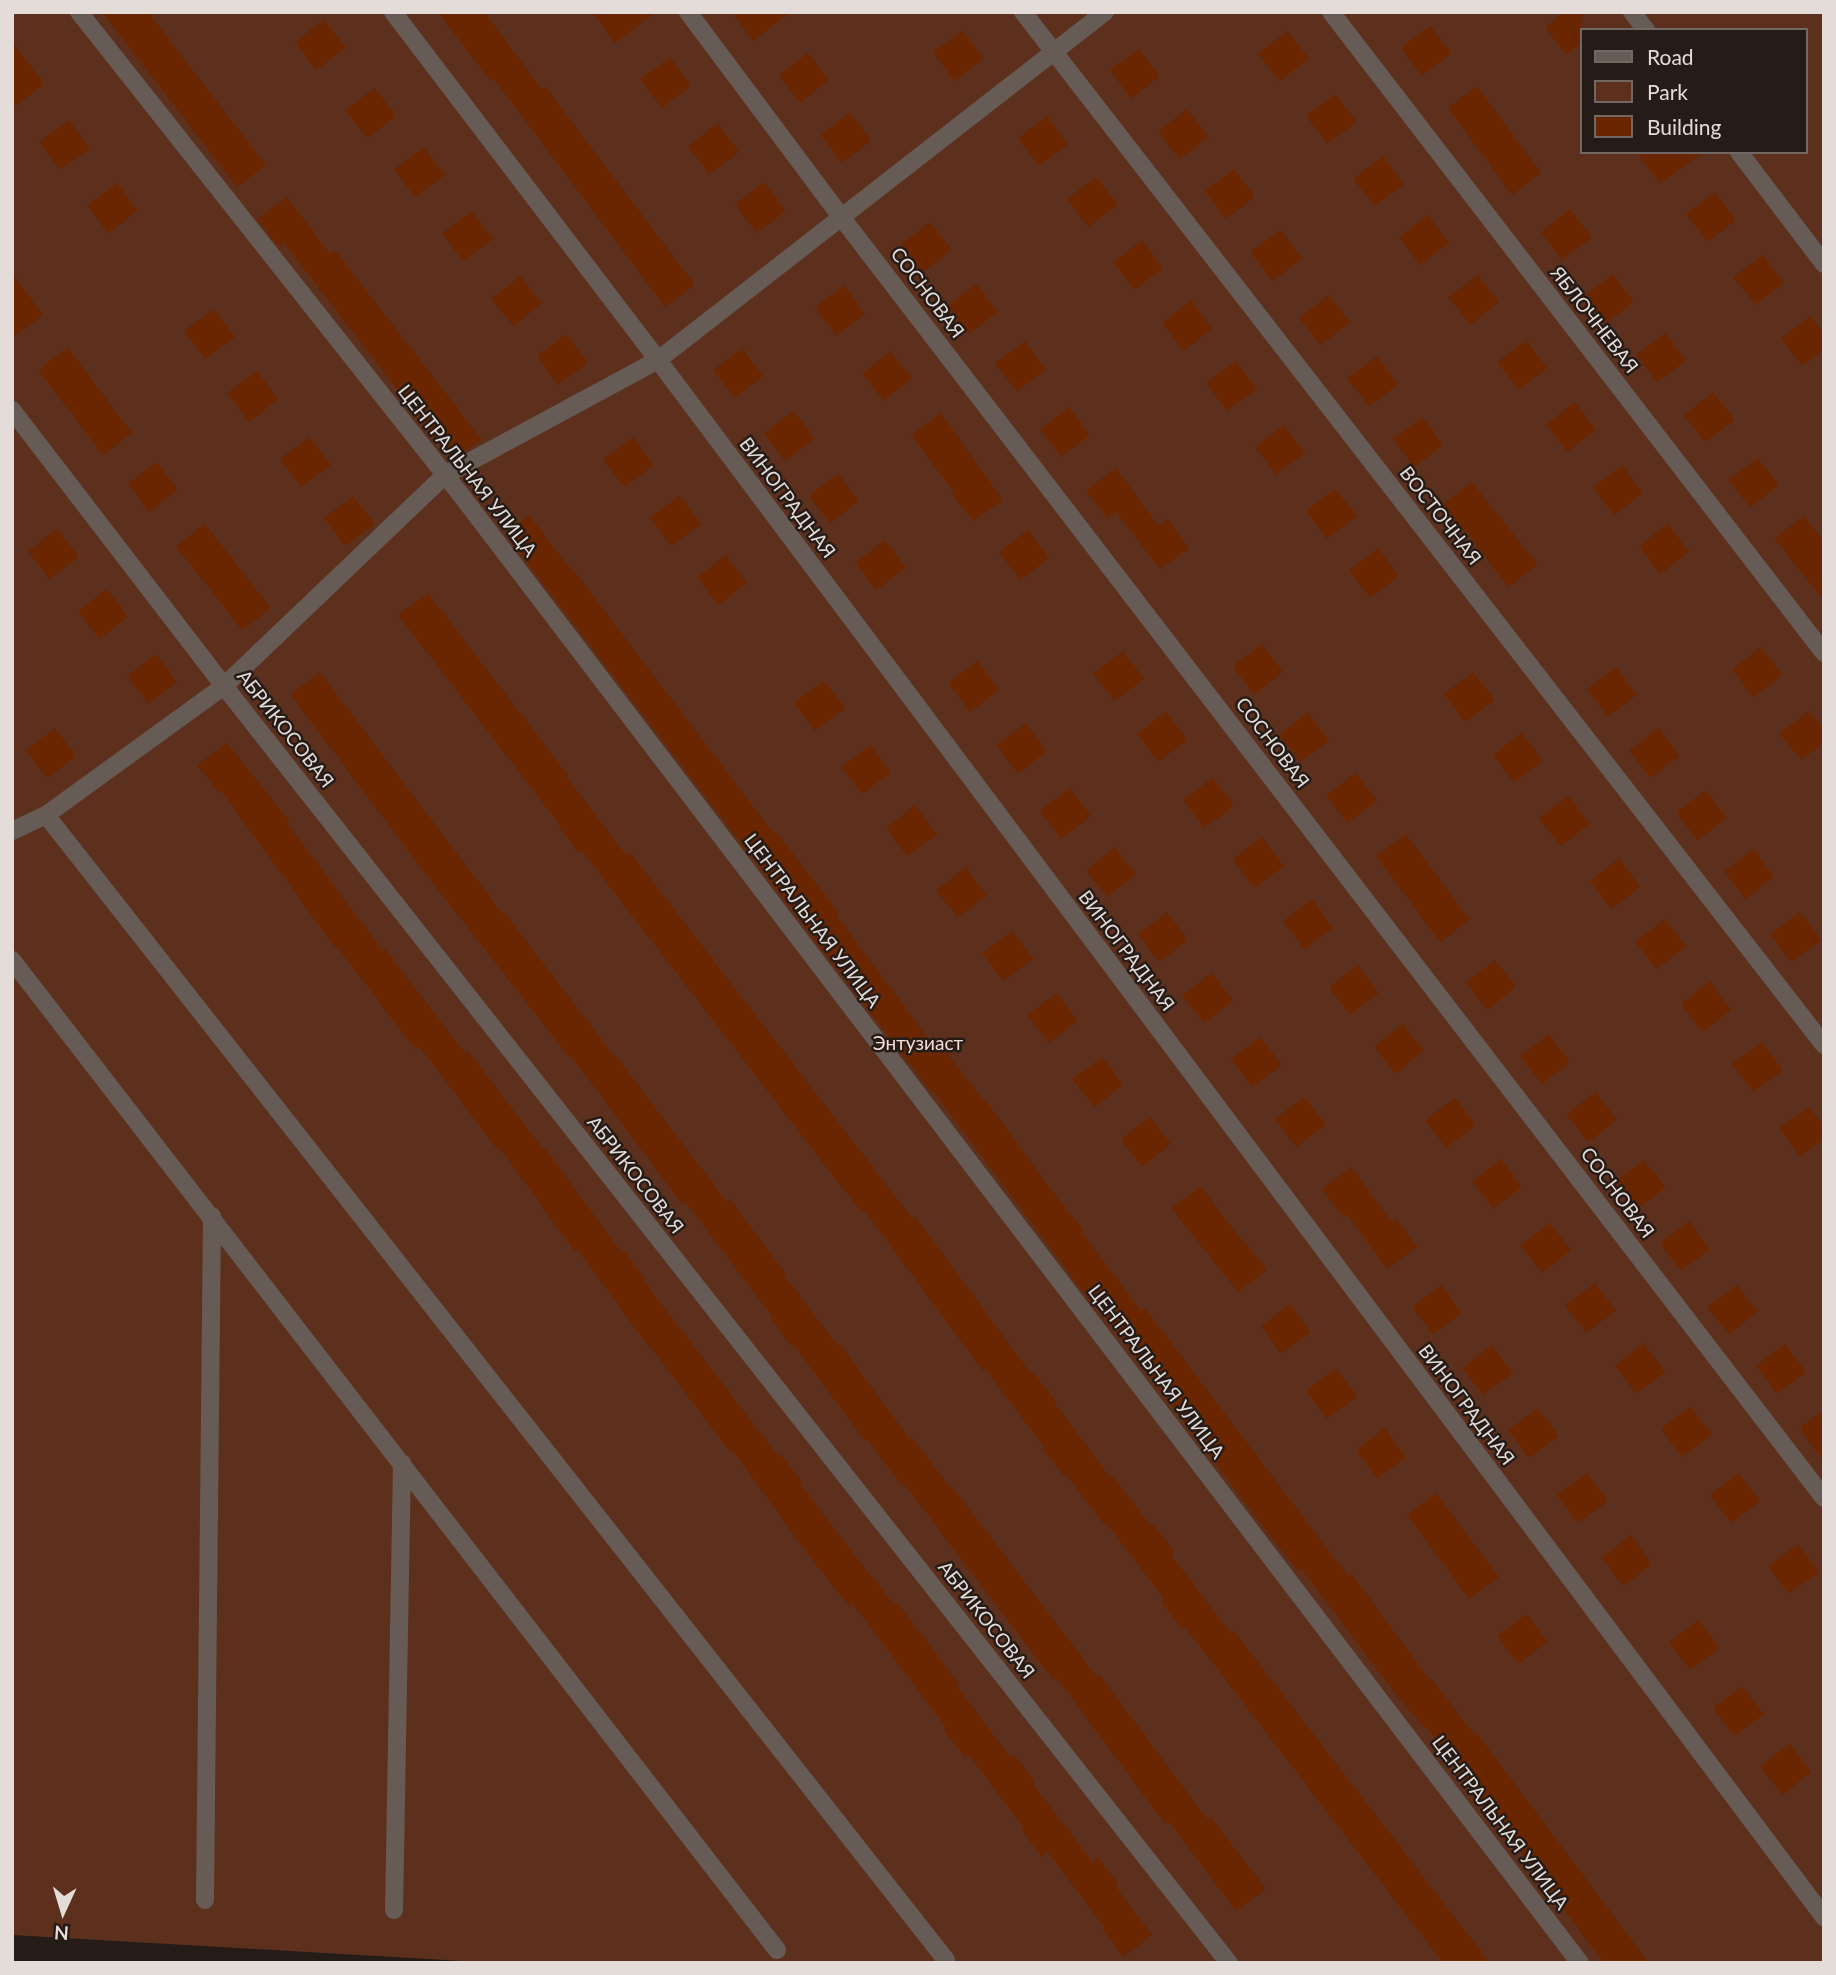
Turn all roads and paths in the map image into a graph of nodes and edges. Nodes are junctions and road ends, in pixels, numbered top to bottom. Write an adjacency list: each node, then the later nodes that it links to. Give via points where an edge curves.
1 (79, 12): 15 (street, ЦЕНТРАЛЬНАЯ УЛИЦА)
2 (393, 12): 13 (street, ВИНОГРАДНАЯ)
3 (688, 12): 11 (street, СОСНОВАЯ)
4 (1023, 12): 9 (street, ВОСТОЧНАЯ)
5 (1105, 12): 9 (street)
6 (1331, 12): 16 (street, ЯБЛОЧНЕВАЯ)
7 (1632, 12): 8 (street)
8 (1644, 28)
9 (1053, 51): 11 (street); 21 (street, ВОСТОЧНАЯ)
10 (1741, 154): 12 (street)
11 (842, 218): 13 (street); 24 (street, СОСНОВАЯ)
12 (1824, 264)
13 (657, 360): 15 (street); 27 (street, ВИНОГРАДНАЯ)
14 (12, 410): 17 (street, АБРИКОСОВАЯ)
15 (445, 475): 17 (street); 31 (street, ЦЕНТРАЛЬНАЯ УЛИЦА)
16 (1824, 653)
17 (224, 686): 18 (street); 30 (street, АБРИКОСОВАЯ)
18 (46, 816): 19 (street); 29 (street)
19 (12, 831)
20 (12, 960): 22 (street)
21 (1824, 1045)
22 (212, 1216): 23 (street); 25 (street)
23 (402, 1463): 26 (street); 28 (street)
24 (1821, 1489)
25 (205, 1900)
26 (394, 1910)
27 (1824, 1917)
28 (776, 1950)
29 (946, 1960)
30 (1229, 1963)
31 (1580, 1963)

